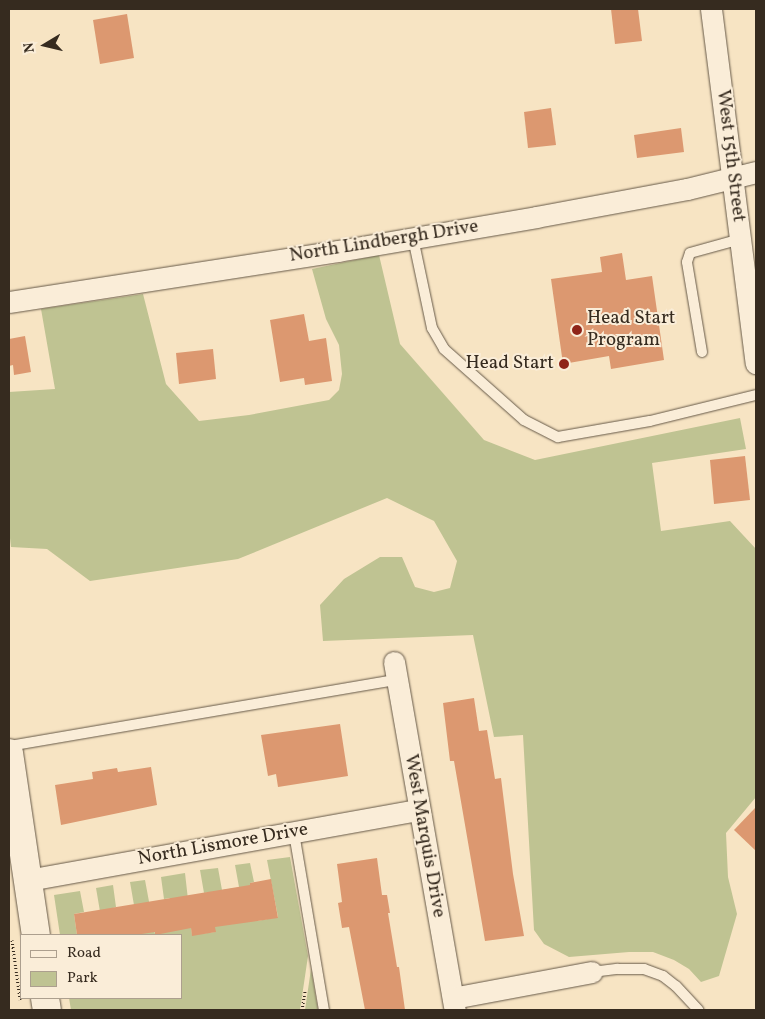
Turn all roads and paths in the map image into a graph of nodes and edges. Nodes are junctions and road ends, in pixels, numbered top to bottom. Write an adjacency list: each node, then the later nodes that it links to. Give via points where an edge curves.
1 (711, 9): 3 (street, West 15th Street)
2 (756, 172): 3 (street, North Lindbergh Drive)
3 (733, 176): 4 (street, North Lindbergh Drive, via 687,189); 5 (street, West 15th Street)
4 (413, 238): 6 (street, North Lindbergh Drive); 10 (lane, via 432,328 444,349 524,420 558,437 650,421)
5 (741, 239): 7 (street, West 15th Street); 8 (lane, via 690,253 687,262)
6 (9, 302)
7 (753, 318): 9 (street, West 15th Street)
8 (702, 352)
9 (756, 363)
10 (756, 395)
11 (395, 671): 12 (lane); 14 (street, West Marquis Drive)
12 (9, 746)
13 (9, 752): 15 (main road)
14 (419, 810): 16 (street, North Lismore Drive); 21 (street, West Marquis Drive)
15 (14, 826): 17 (main road)
16 (294, 833): 17 (street, North Lismore Drive); 23 (lane)
17 (28, 880): 18 (main road)
18 (24, 934)
19 (592, 972): 21 (street); 24 (lane, via 644,970 663,976)
20 (33, 1000): 22 (main road)
21 (454, 1004)
22 (47, 1010)
23 (324, 1010)
24 (698, 1010)

